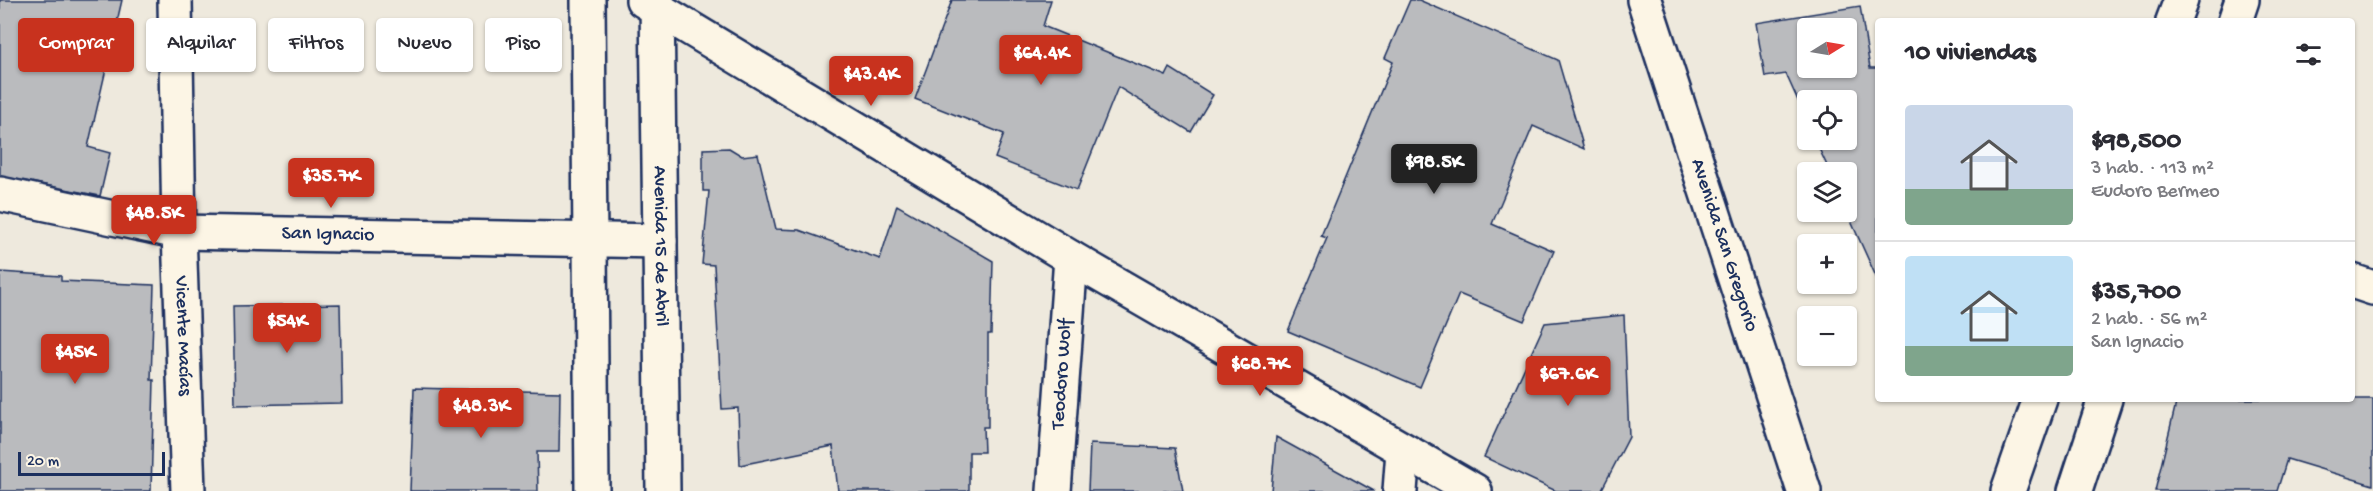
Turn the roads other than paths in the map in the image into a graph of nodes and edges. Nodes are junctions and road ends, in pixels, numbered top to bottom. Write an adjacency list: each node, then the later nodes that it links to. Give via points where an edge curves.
1 (175, 0): 10 (main road, Vicente Macías)
2 (588, 0): 11 (main road)
3 (1644, 0): 19 (main road, Avenida San Gregorio)
4 (2181, 0): 7 (main road)
5 (2242, 0): 8 (main road)
6 (652, 3): 12 (main road, Avenida 15 de Abril); 13 (main road)
7 (2174, 18)
8 (2236, 18)
9 (0, 195): 10 (main road, San Ignacio)
10 (179, 232): 11 (main road, San Ignacio); 20 (main road, Vicente Macías)
11 (588, 240): 12 (main road, San Ignacio); 21 (main road)
12 (660, 241): 22 (main road, Avenida 15 de Abril)
13 (1071, 258): 18 (main road); 23 (main road, Teodoro Wolf)
14 (2355, 282): 15 (main road)
15 (2373, 288)
16 (2039, 402): 26 (main road)
17 (2104, 402): 27 (main road)
18 (1403, 451): 24 (main road); 25 (main road)
19 (1804, 487)
20 (188, 491)
21 (592, 491)
22 (663, 491)
23 (1054, 491)
24 (1400, 491)
25 (1475, 491)
26 (2008, 491)
27 (2075, 491)

